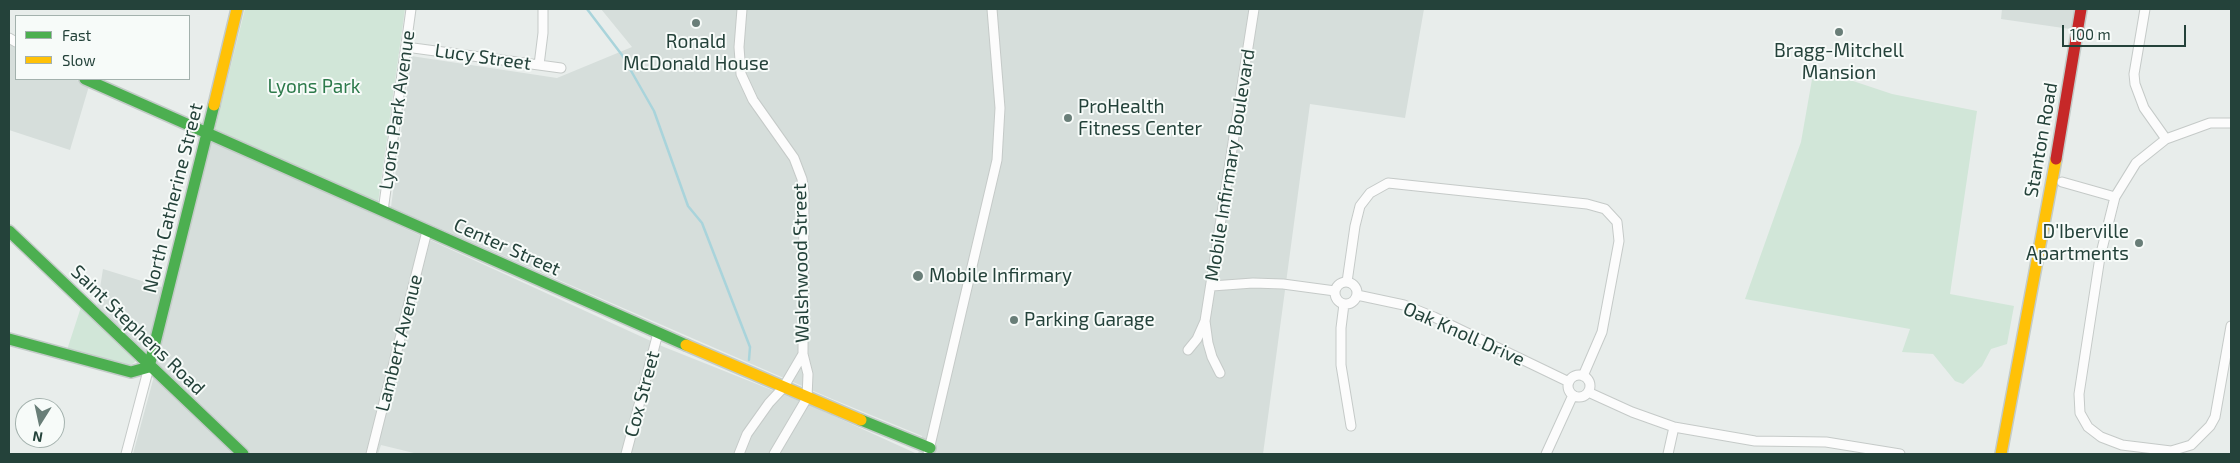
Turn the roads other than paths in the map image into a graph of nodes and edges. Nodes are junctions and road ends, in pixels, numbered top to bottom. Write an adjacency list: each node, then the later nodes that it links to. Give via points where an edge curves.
1 (237, 9): 14 (street, North Catherine Street)
2 (411, 9): 9 (street, Lyons Park Avenue)
3 (543, 9): 10 (street)
4 (742, 9): 31 (street, Walshwood Street, via 738,47 741,74 753,100 794,158 802,179)
5 (992, 9): 42 (street, via 1000,108 997,160)
6 (1254, 9): 22 (street, Mobile Infirmary Boulevard)
7 (2081, 9): 52 (street, Stanton Road)
8 (2145, 9): 15 (street, via 2134,84 2144,108)
9 (406, 47): 10 (street, Lucy Street); 18 (street, Lyons Park Avenue)
10 (539, 65): 11 (street, Lucy Street)
11 (561, 68)
12 (87, 80): 14 (street, Center Street)
13 (2231, 123): 15 (street, via 2210,123)
14 (207, 134): 18 (street, Center Street); 32 (street, North Catherine Street)
15 (2166, 139): 17 (street, via 2136,163)
16 (2062, 182): 17 (street)
17 (2114, 197): 27 (street, via 2100,256 2079,394 2080,413 2088,427 2101,437 2122,445 2171,451 2191,445 2215,417)
18 (383, 211): 20 (street, Center Street)
19 (9, 231): 32 (street, Saint Stephens Road)
20 (427, 231): 28 (street, Center Street); 45 (street, Lambert Avenue)
21 (1347, 282): 23 (street, via 1341,283); 24 (street, via 1356,288); 34 (street, via 1360,206 1370,193 1388,183 1587,204 1605,209 1617,222 1619,241 1602,332)
22 (1212, 286): 23 (street, via 1283,284); 26 (street, Mobile Infirmary Boulevard)
23 (1335, 291): 25 (street, via 1338,301)
24 (1357, 295): 25 (street, via 1354,301); 35 (street, Oak Knoll Drive, via 1404,305 1434,317)
25 (1344, 304): 40 (street, via 1341,365)
26 (1205, 321): 30 (street, Mobile Infirmary Boulevard); 33 (street, Mobile Infirmary Boulevard, via 1208,343)
27 (2231, 326)
28 (658, 333): 36 (street, Center Street); 46 (street, Cox Street)
29 (9, 339): 32 (street, via 131,372)
30 (1188, 350)
31 (803, 354): 36 (street, Walshwood Street); 39 (street, Walshwood Street, via 808,374)
32 (150, 367): 43 (street, North Catherine Street); 44 (street, Saint Stephens Road)
33 (1220, 373)
34 (1583, 376): 35 (street, via 1573,377); 37 (street, via 1588,381)
35 (1569, 382): 38 (street, via 1568,388)
36 (784, 388): 39 (street, Center Street); 47 (street, Walshwood Street, via 758,417)
37 (1588, 392): 38 (street, via 1580,397); 41 (street)
38 (1573, 395): 49 (street)
39 (807, 398): 42 (street, Center Street); 48 (street)
40 (1351, 426)
41 (1674, 427): 50 (street); 51 (street, via 1755,441 1826,442)
42 (929, 451)
43 (126, 454)
44 (242, 454)
45 (371, 454)
46 (626, 454)
47 (739, 454)
48 (774, 454)
49 (1546, 454)
50 (1668, 454)
51 (1900, 454)
52 (2001, 454)

